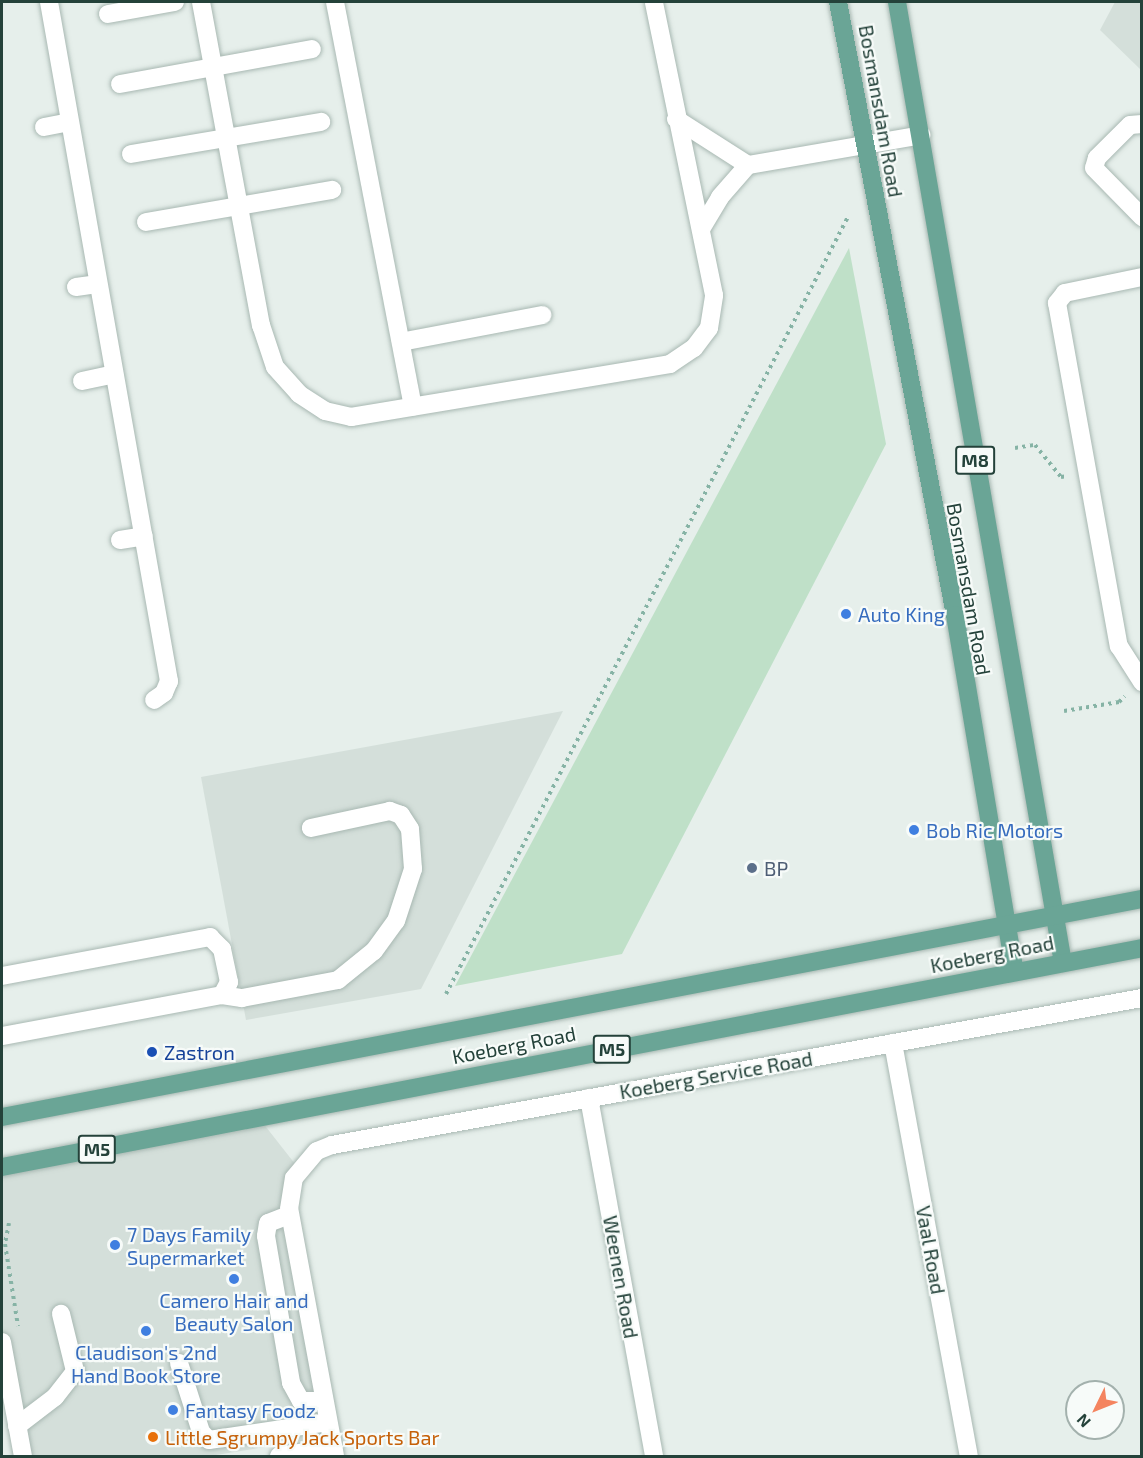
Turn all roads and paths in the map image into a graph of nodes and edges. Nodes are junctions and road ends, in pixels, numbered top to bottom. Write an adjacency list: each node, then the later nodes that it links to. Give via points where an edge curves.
1 (49, 2): 13 (street)
2 (176, 2): 8 (street)
3 (201, 2): 10 (street)
4 (335, 2): 32 (street)
5 (654, 2): 12 (street)
6 (838, 2): 19 (main road, Bosmansdam Road / M8)
7 (897, 2): 17 (main road, Bosmansdam Road / M8)
8 (108, 14)
9 (312, 50): 10 (street)
10 (213, 67): 11 (street); 18 (street)
11 (120, 84)
12 (676, 119): 21 (street); 27 (street)
13 (69, 122): 16 (street); 29 (street)
14 (321, 122): 18 (street)
15 (1142, 124): 25 (street, via 1130,125 1097,158 1094,168)
16 (44, 127)
17 (921, 135): 19 (street); 45 (main road, Bosmansdam Road / M8)
18 (226, 138): 20 (street); 23 (street)
19 (864, 144): 21 (street); 46 (main road, Bosmansdam Road / M8, via 954,615)
20 (131, 154)
21 (748, 165): 27 (street, via 720,197)
22 (332, 190): 23 (street)
23 (239, 206): 26 (street); 35 (street, via 261,325 275,367 299,394 325,411 351,417)
24 (849, 215): 51 (path)
25 (1142, 217)
26 (146, 222)
27 (701, 229): 35 (street, via 714,295 709,328 694,348 670,364)
28 (1142, 277): 37 (street, via 1065,293 1058,298)
29 (97, 284): 30 (street); 33 (street)
30 (76, 288)
31 (542, 315): 32 (street)
32 (401, 342): 35 (street)
33 (114, 374): 34 (street); 38 (street)
34 (82, 381)
35 (413, 407)
36 (1015, 448): 37 (path, via 1035,445 1061,477)
37 (1086, 476): 40 (street, via 1119,646)
38 (144, 536): 39 (street); 41 (street, via 169,681 164,693)
39 (120, 540)
40 (1141, 681): 42 (path, via 1119,702)
41 (154, 700)
42 (1064, 711)
43 (311, 828): 52 (street, via 390,811 401,814 410,829 413,869 396,921 374,951 338,980 242,998)
44 (1142, 899): 45 (main road, Koeberg Road)
45 (1054, 916): 46 (main road, Koeberg Road); 48 (main road, Bosmansdam Road / M8)
46 (1006, 925): 49 (main road, Bosmansdam Road / M8); 57 (main road, Koeberg Road)
47 (1142, 948): 48 (main road, Koeberg Road / M5)
48 (1063, 963): 49 (main road, Koeberg Road / M5)
49 (1015, 972): 58 (main road, Koeberg Road / M5)
50 (2, 976): 52 (street, via 210,937 222,949 229,982)
51 (446, 994)
52 (222, 995): 54 (street)
53 (1142, 998): 55 (street, Koeberg Service Road)
54 (2, 1036)
55 (893, 1044): 56 (street, Koeberg Service Road); 70 (street, Vaal Road)
56 (589, 1098): 59 (street, Koeberg Service Road, via 332,1145 313,1154 299,1170 289,1197); 69 (street, Weenen Road)
57 (2, 1117)
58 (2, 1167)
59 (289, 1215): 63 (street); 63 (street, via 268,1223 266,1236 291,1383 301,1401)
60 (61, 1314): 65 (street, via 75,1371 55,1397)
61 (2, 1342): 65 (street)
62 (179, 1363): 64 (street, via 201,1432 209,1440 219,1442)
63 (324, 1401): 64 (street)
64 (328, 1422): 66 (street)
65 (17, 1426): 67 (street)
66 (334, 1452): 68 (street)
67 (22, 1456)
68 (279, 1456)
69 (654, 1456)
70 (969, 1456)

